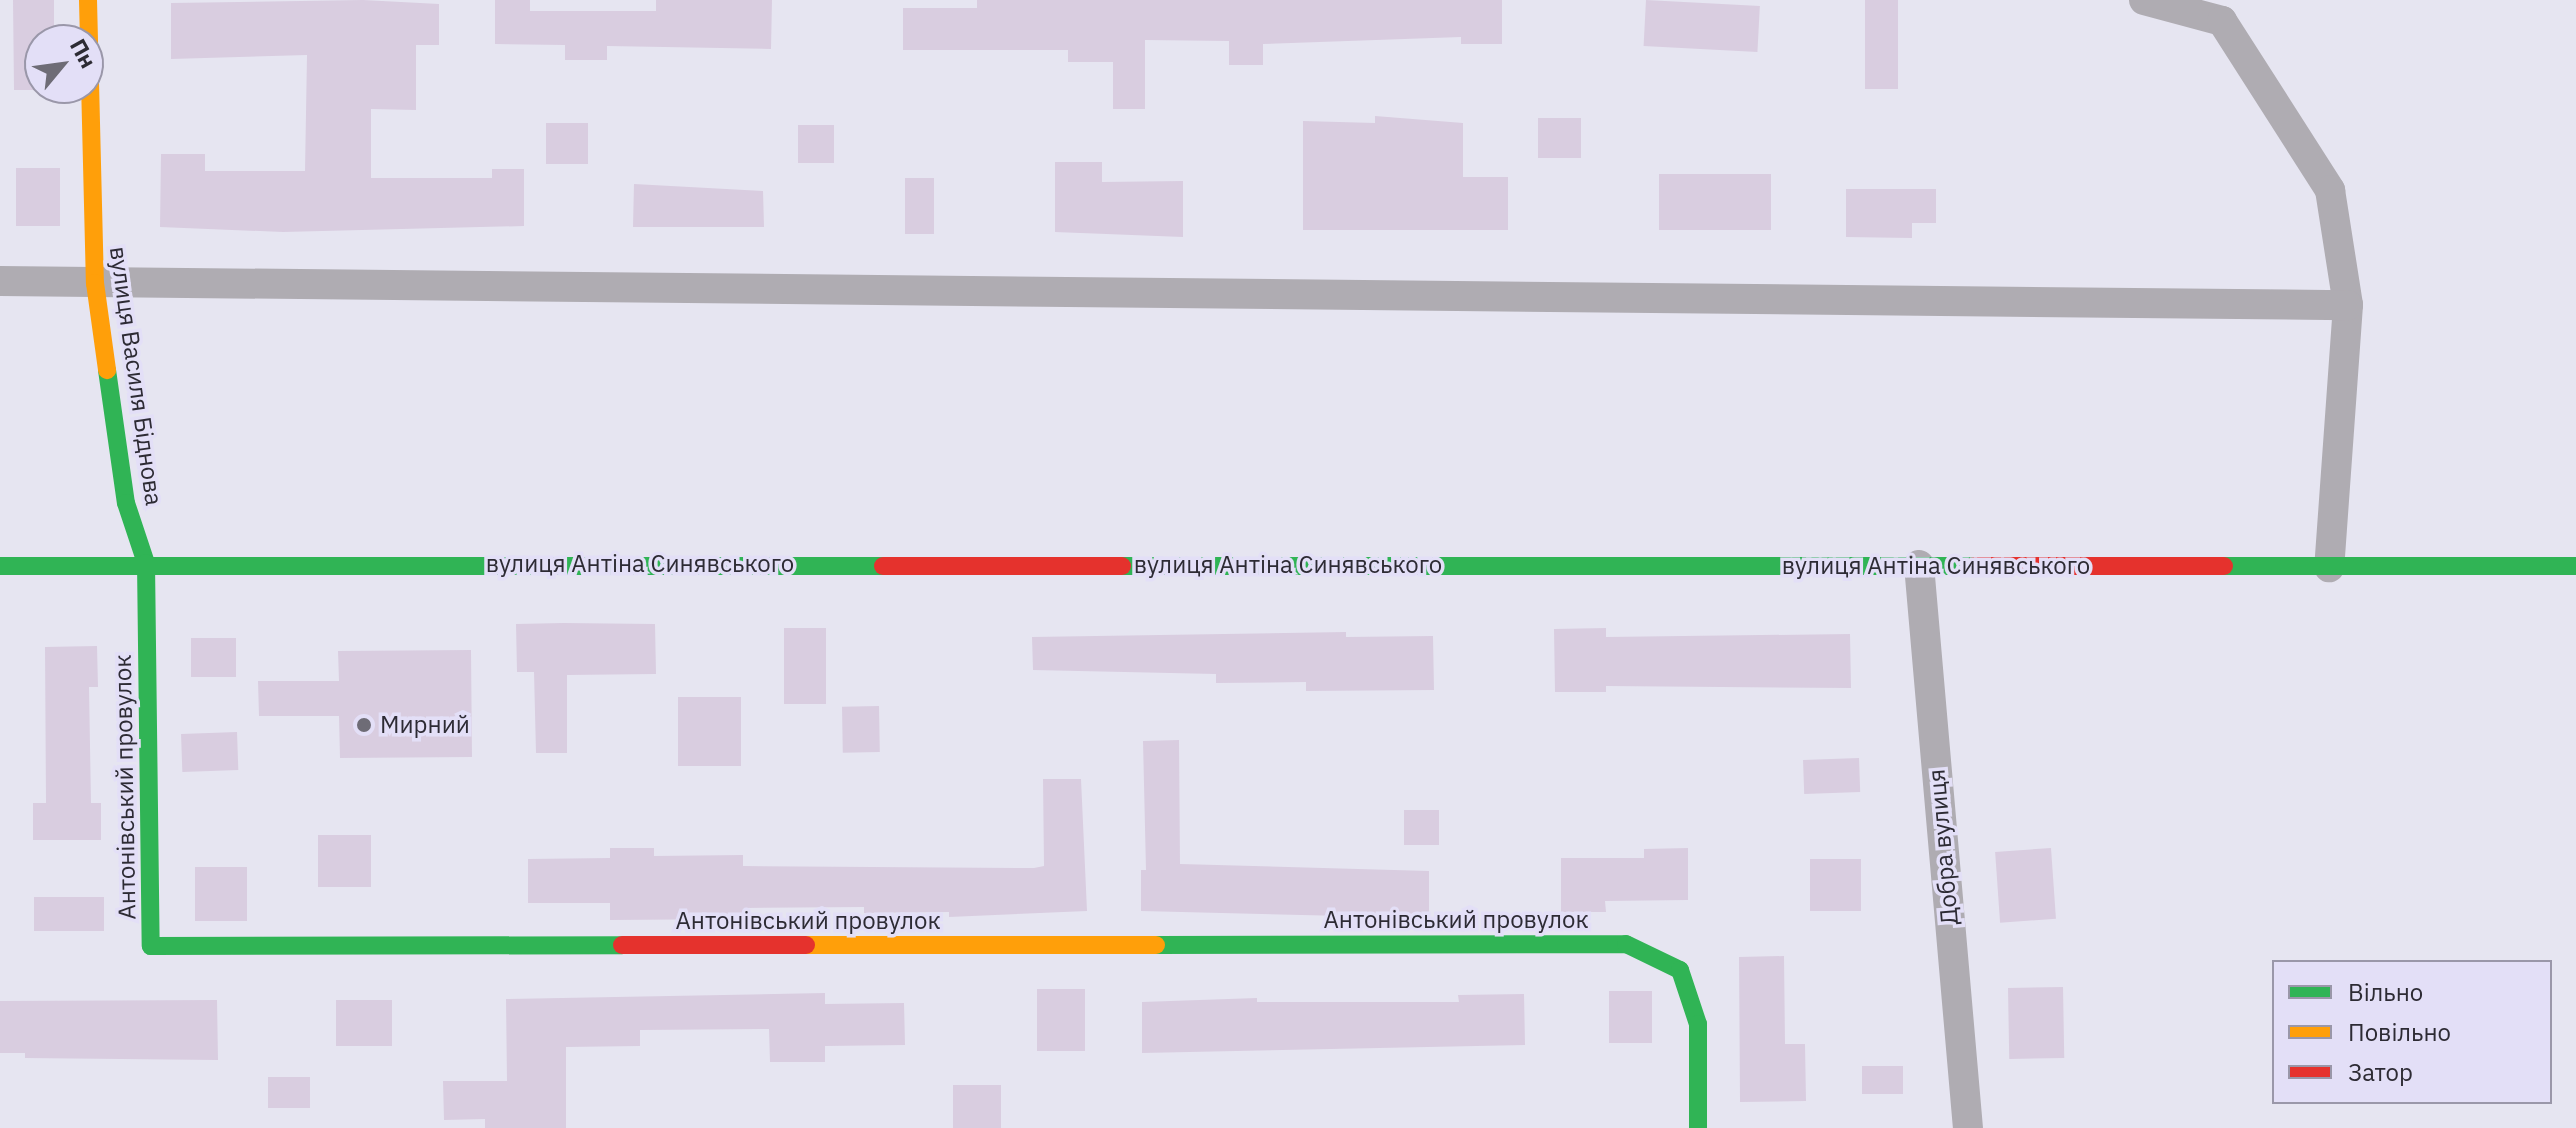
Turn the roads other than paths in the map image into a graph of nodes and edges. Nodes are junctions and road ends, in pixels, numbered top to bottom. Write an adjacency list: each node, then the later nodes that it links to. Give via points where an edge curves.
1 (88, 0): 5 (street, вулиця Василя Біднова)
2 (2144, 0): 3 (street)
3 (2226, 10): 6 (street, via 2330,190)
4 (0, 281): 5 (street)
5 (95, 283): 6 (street); 7 (street, вулиця Василя Біднова, via 126,503)
6 (2348, 305): 11 (street)
7 (146, 563): 8 (street, вулиця Антіна Синявського); 9 (street, вулиця Антіна Синявського); 12 (street, Антонівський провулок, via 151,946 1626,944 1680,970 1698,1024)
8 (1919, 565): 11 (street, вулиця Антіна Синявського); 13 (street, Добра вулиця)
9 (0, 566)
10 (2576, 566): 11 (street, вулиця Антіна Синявського)
11 (2329, 567)
12 (1698, 1128)
13 (1968, 1128)

